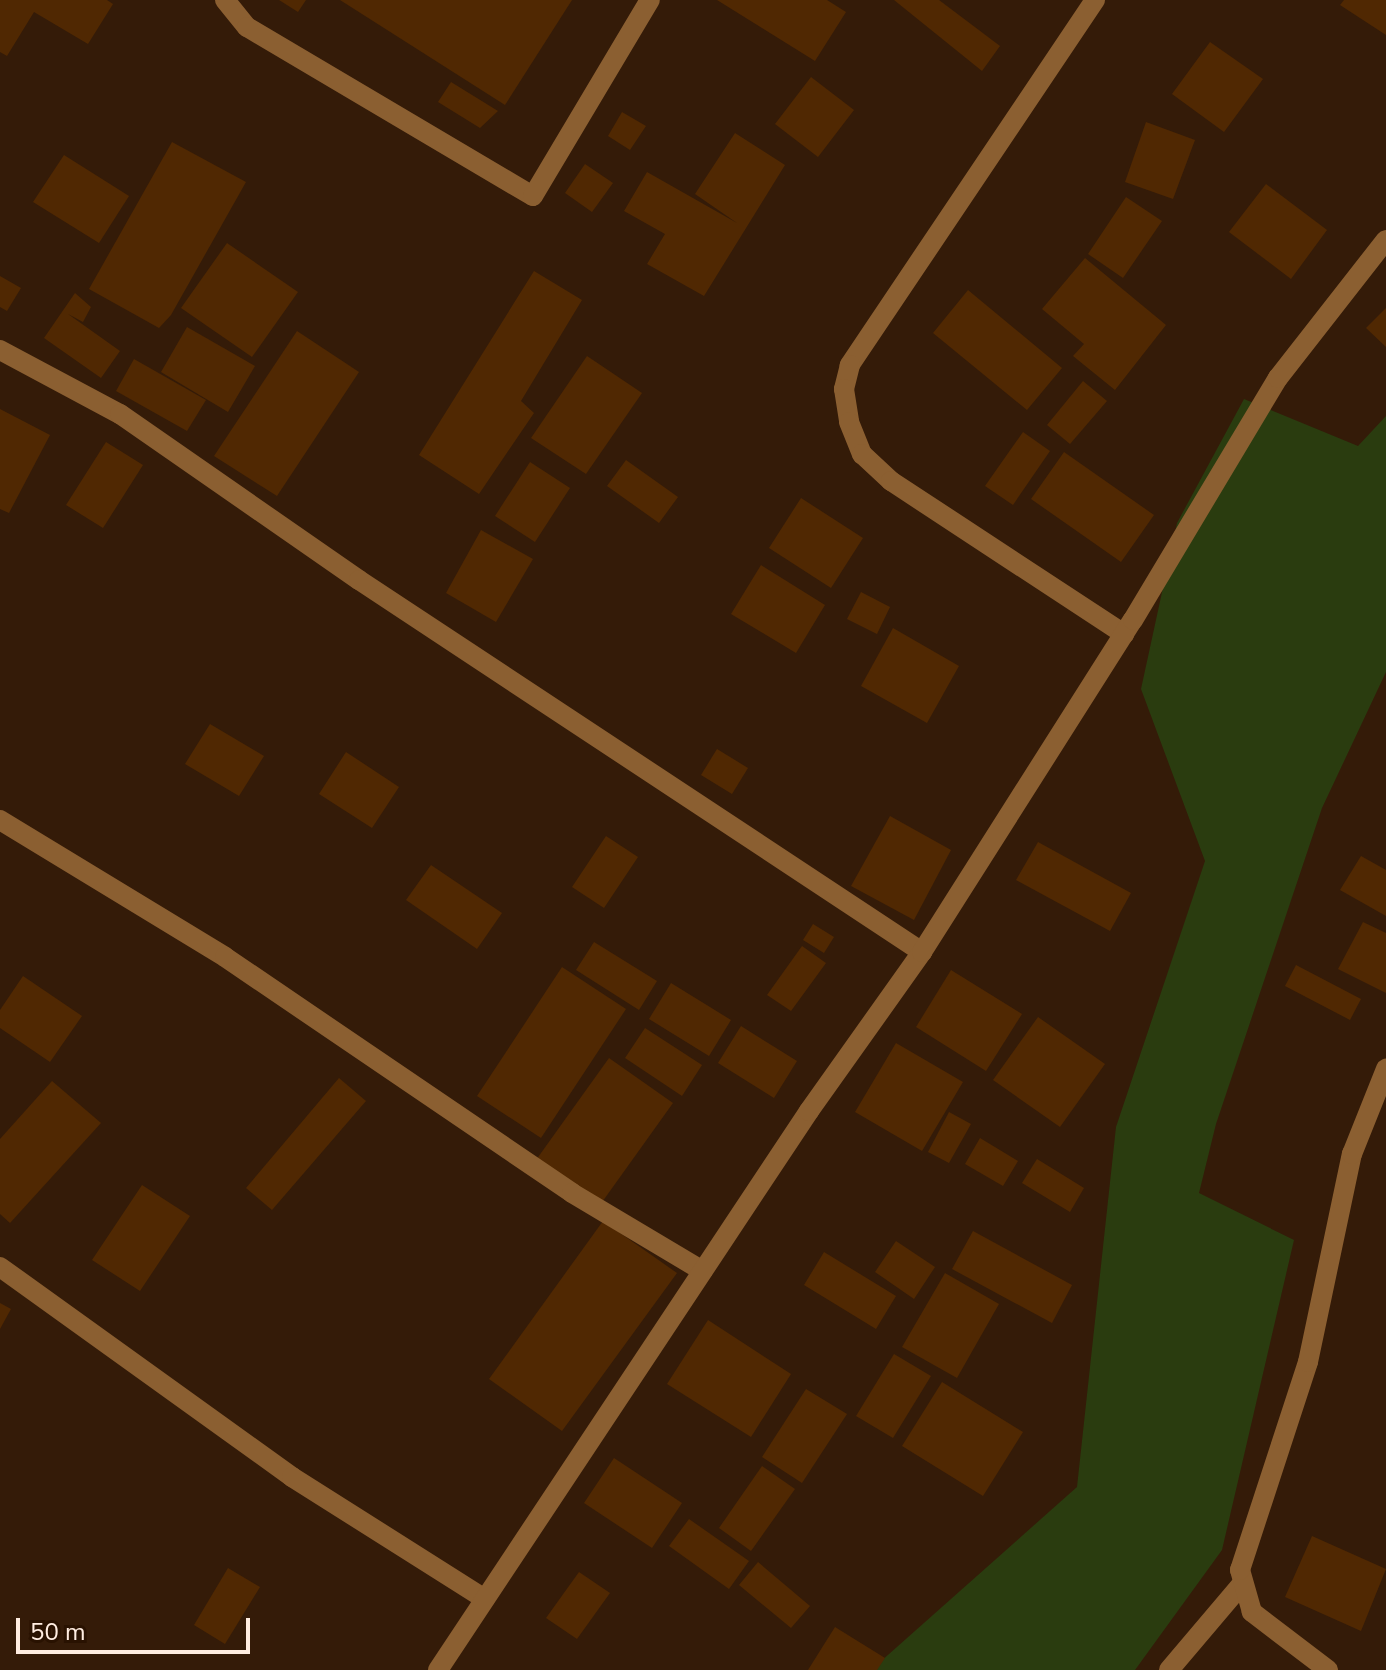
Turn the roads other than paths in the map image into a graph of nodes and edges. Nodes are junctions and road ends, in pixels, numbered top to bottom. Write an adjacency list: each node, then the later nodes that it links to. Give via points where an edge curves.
1 (225, 0): 2 (street, via 247,27 533,196)
2 (650, 0)
3 (1095, 0): 6 (street, via 850,365 844,389 862,454 891,481)
4 (1386, 240): 6 (street, via 1278,378)
5 (0, 350): 8 (street, via 120,414 359,580)
6 (1124, 634): 8 (street)
7 (0, 820): 11 (street, via 225,957 572,1193)
8 (922, 952): 11 (street)
9 (1386, 1069): 12 (street, via 1352,1154 1308,1362 1240,1570)
10 (0, 1267): 13 (street, via 292,1477)
11 (703, 1271): 13 (street)
12 (1242, 1584): 15 (street); 16 (street, via 1252,1612)
13 (485, 1599): 14 (street)
14 (438, 1670)
15 (1169, 1670)
16 (1328, 1670)

